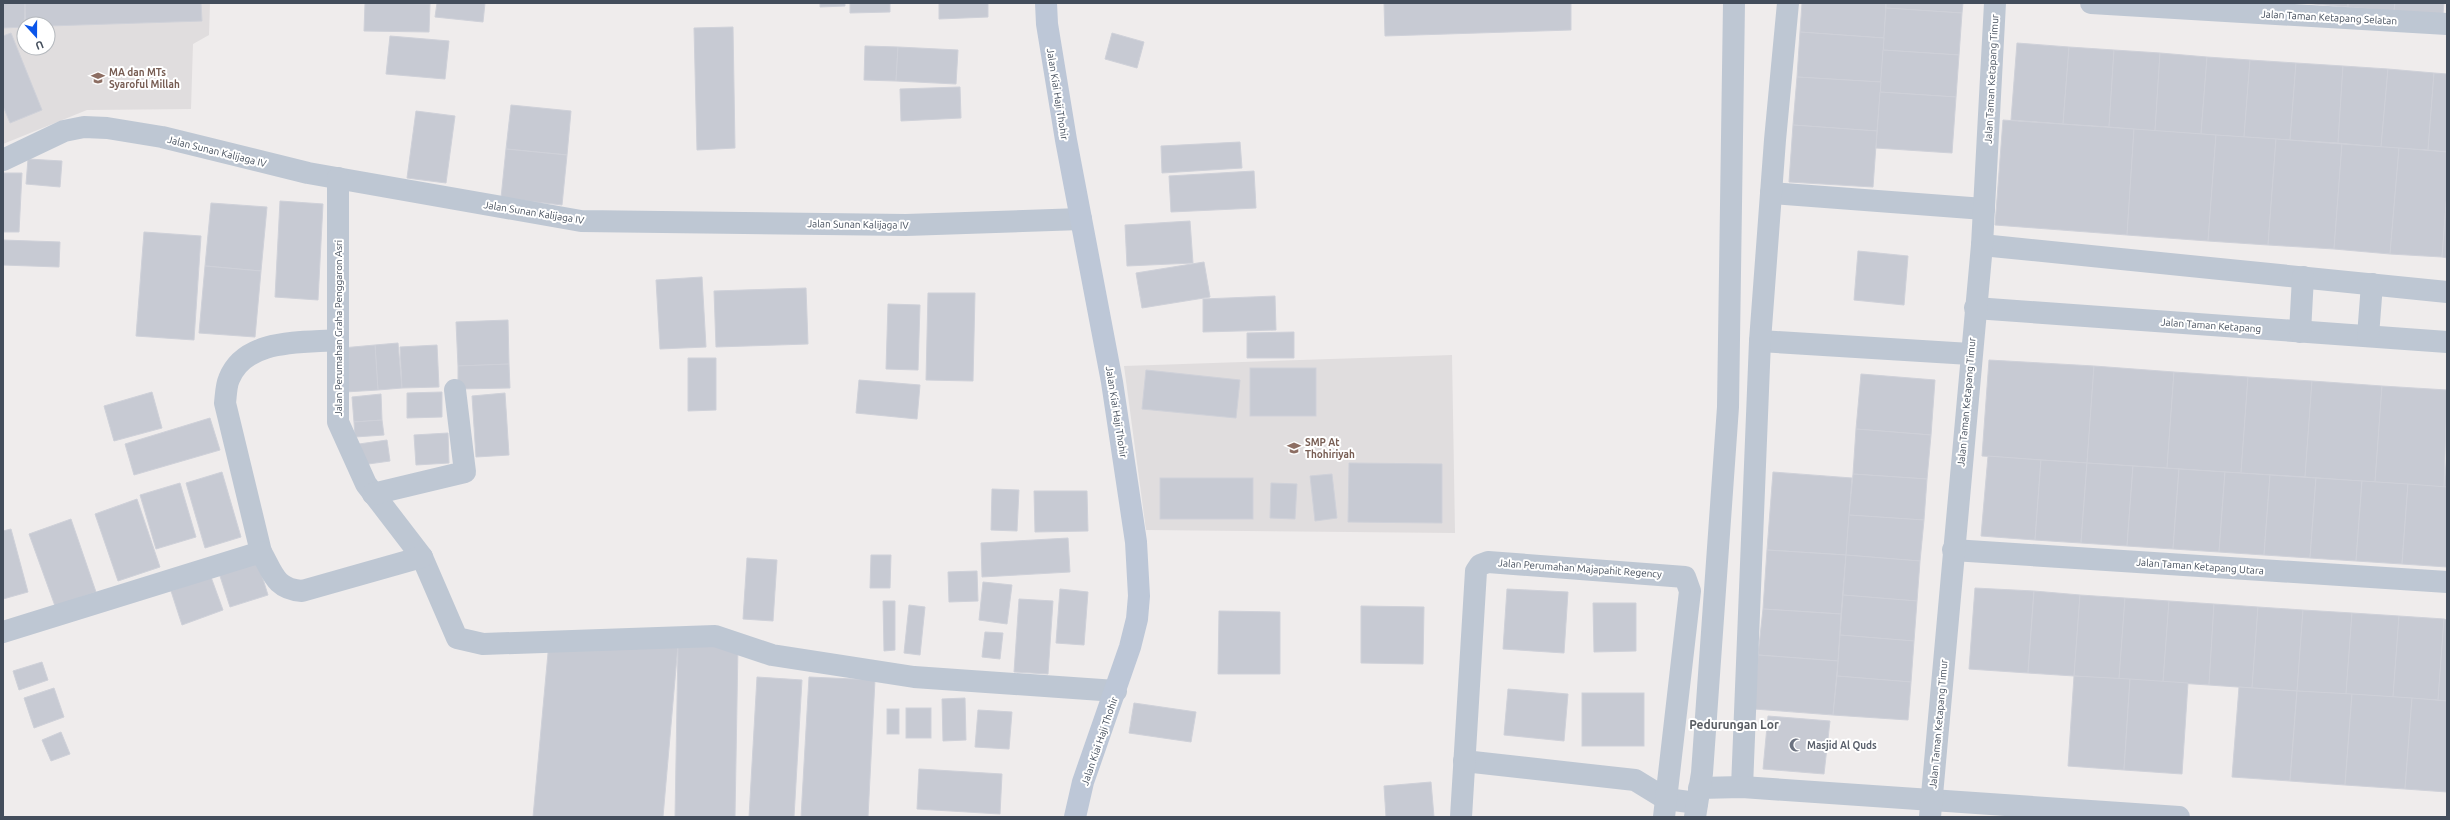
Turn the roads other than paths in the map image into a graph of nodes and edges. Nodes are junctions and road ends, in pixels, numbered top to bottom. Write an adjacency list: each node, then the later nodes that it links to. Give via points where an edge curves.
1 (1046, 3): 11 (street, Jalan Kiai Haji Thohir, via 1054,70)
2 (1734, 3): 35 (street, via 1728,407)
3 (1788, 3): 9 (street)
4 (1996, 3): 10 (street, Jalan Taman Ketapang Timur)
5 (2090, 3): 6 (street, Jalan Taman Ketapang Selatan)
6 (2447, 24)
7 (3, 160): 8 (street, Jalan Sunan Kalijaga IV, via 64,131 84,126 162,137)
8 (338, 178): 11 (street, Jalan Sunan Kalijaga IV, via 581,221 906,225); 19 (street, Jalan Perumahan Graha Penggaron Asri)
9 (1771, 193): 10 (street); 20 (street)
10 (1984, 209): 12 (street, Jalan Taman Ketapang Timur)
11 (1081, 219): 30 (street, Jalan Kiai Haji Thohir, via 1112,382 1138,567 1137,619)
12 (1982, 245): 13 (street); 16 (street, Jalan Taman Ketapang Timur)
13 (2303, 278): 14 (street); 17 (street)
14 (2372, 284): 15 (street); 18 (street)
15 (2447, 292)
16 (1975, 308): 17 (street, Jalan Taman Ketapang); 22 (street, Jalan Taman Ketapang Timur)
17 (2300, 332): 18 (street, Jalan Taman Ketapang)
18 (2368, 336): 21 (street, Jalan Taman Ketapang)
19 (338, 340): 24 (street, Jalan Perumahan Graha Penggaron Asri, via 338,422 366,484); 26 (street, via 264,347 242,360 229,379 225,403)
20 (1760, 341): 22 (street); 34 (street)
21 (2447, 342)
22 (1970, 354): 25 (street, Jalan Taman Ketapang Timur)
23 (455, 390): 24 (street, via 465,472)
24 (374, 494): 27 (street, Jalan Perumahan Graha Penggaron Asri)
25 (1953, 550): 28 (street, Jalan Taman Ketapang Utara); 37 (street, Jalan Taman Ketapang Timur)
26 (261, 552): 27 (street, via 278,583 288,590 302,591); 29 (street)
27 (422, 557): 30 (street, Jalan Perumahan Graha Penggaron Asri, via 457,638 483,644 715,636 772,655 914,677)
28 (2447, 582)
29 (3, 632)
30 (1116, 691): 39 (street, Jalan Kiai Haji Thohir, via 1083,782)
31 (1464, 761): 32 (street, Jalan Perumahan Majapahit Regency, via 1476,571 1480,565 1488,562 1685,577 1690,590); 33 (street); 40 (street, Jalan Perumahan Majapahit Regency)
32 (1669, 768): 33 (street); 35 (street); 36 (street, Jalan Perumahan Majapahit Regency)
33 (1635, 780): 36 (street)
34 (1742, 787): 35 (street); 37 (street)
35 (1698, 795): 36 (street)
36 (1665, 808)
37 (1931, 808): 38 (street)
38 (2152, 816): 41 (street)
39 (1075, 817)
40 (1461, 817)
41 (2179, 817)

